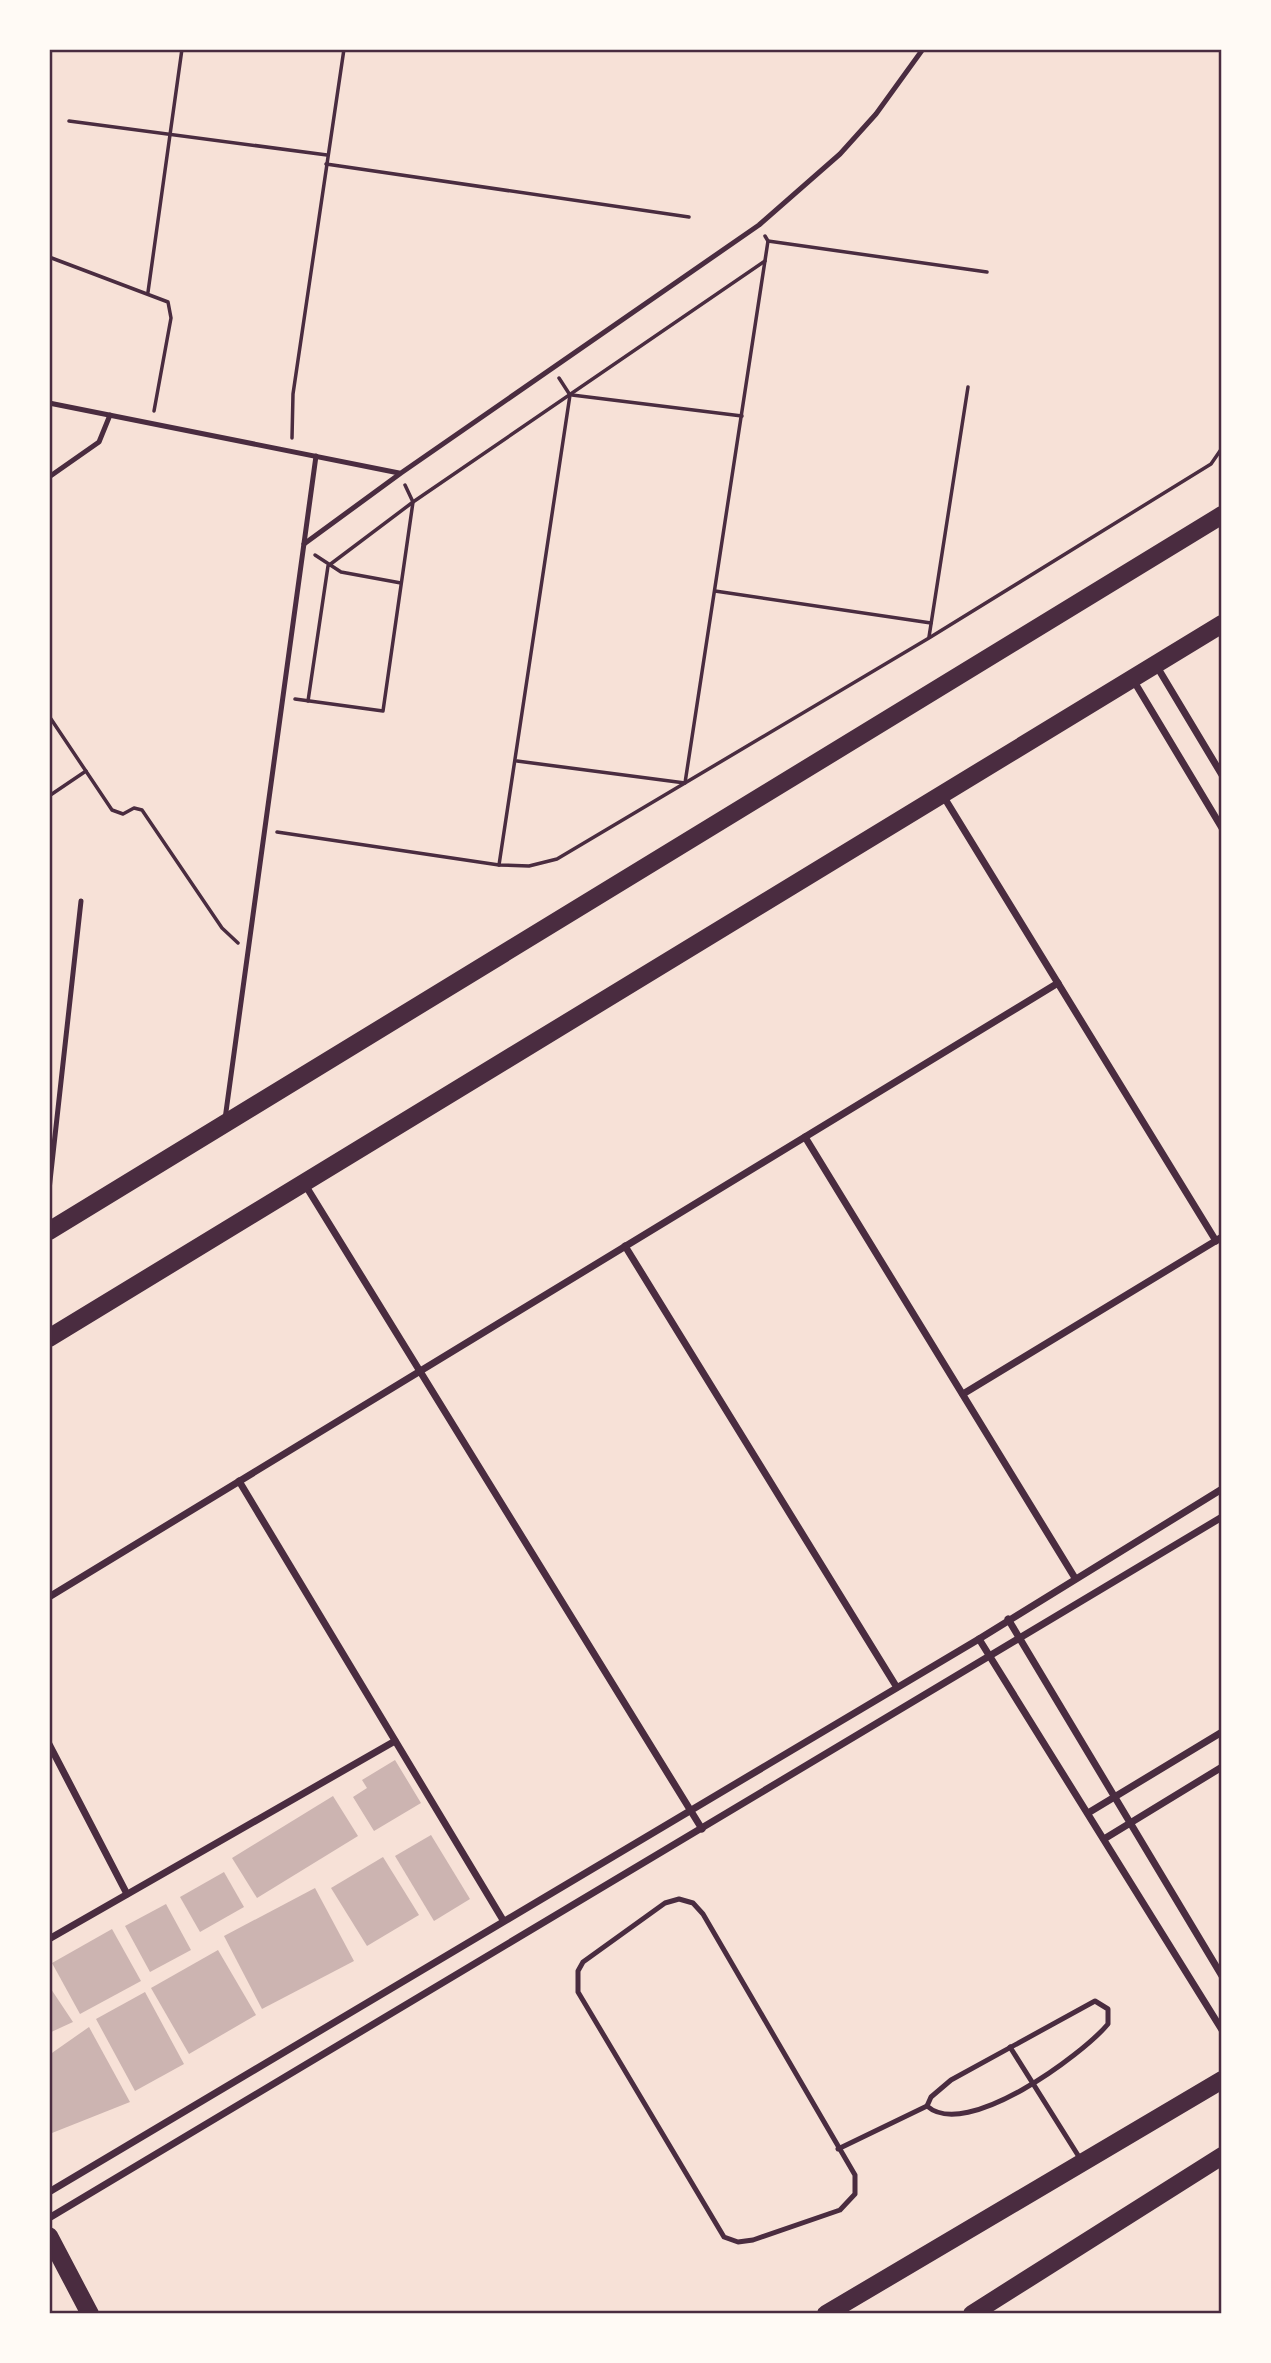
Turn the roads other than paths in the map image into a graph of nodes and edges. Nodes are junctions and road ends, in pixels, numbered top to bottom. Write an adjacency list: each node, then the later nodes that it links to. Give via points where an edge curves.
1 (923, 49): 5 (lane, via 849,144 759,225)
2 (49, 403): 3 (lane)
3 (110, 415): 4 (lane); 6 (lane, via 99,442)
4 (316, 456): 5 (lane); 8 (lane)
5 (401, 473): 8 (lane)
6 (49, 477)
7 (1222, 515): 17 (main road)
8 (304, 544): 17 (lane)
9 (1222, 624): 10 (main road)
10 (1155, 664): 11 (main road); 12 (street)
11 (1132, 678): 13 (main road); 14 (street)
12 (1222, 775)
13 (942, 794): 16 (street); 19 (main road)
14 (1222, 828)
15 (81, 901): 20 (lane)
16 (1058, 984): 18 (street); 22 (street)
17 (224, 1126): 21 (main road)
18 (805, 1137): 23 (street); 26 (street)
19 (304, 1183): 24 (main road); 25 (street)
20 (49, 1190)
21 (49, 1231)
22 (1219, 1239): 26 (street)
23 (625, 1246): 25 (street); 36 (street)
24 (49, 1338)
25 (420, 1371): 27 (street); 42 (street)
26 (963, 1394): 30 (street)
27 (239, 1481): 31 (street); 38 (street)
28 (1222, 1489): 30 (street)
29 (1222, 1517): 34 (street)
30 (1075, 1578): 32 (street)
31 (49, 1597)
32 (1008, 1619): 33 (street); 34 (street)
33 (979, 1639): 35 (street); 36 (street)
34 (1020, 1639): 35 (street); 41 (street)
35 (990, 1657): 43 (street); 45 (street)
36 (896, 1686): 42 (street)
37 (1222, 1732): 41 (street)
38 (396, 1741): 47 (street); 48 (street)
39 (49, 1744): 47 (street)
40 (1222, 1767): 44 (street)
41 (1115, 1797): 43 (street); 44 (street)
42 (690, 1809): 45 (street); 48 (street)
43 (1088, 1814): 46 (street)
44 (1130, 1823): 46 (street); 50 (street)
45 (702, 1829): 60 (street)
46 (1104, 1839): 51 (street)
47 (127, 1894): 49 (street)
48 (503, 1920): 59 (street)
49 (49, 1938)
50 (1222, 1976)
51 (1222, 2030)
52 (1010, 2047): 54 (lane); 54 (lane, via 1089,2002 1100,2002 1108,2009 1110,2020 1104,2028); 55 (lane, via 951,2080)
53 (1222, 2080): 58 (main road)
54 (1033, 2084): 55 (lane, via 983,2109 943,2112); 58 (lane)
55 (927, 2106): 56 (lane)
56 (838, 2149): 56 (lane, via 704,1914 693,1903 679,1899 665,1903 583,1962 576,1982 583,2002 724,2237 746,2242 846,2206 857,2181)
57 (1222, 2156): 64 (main road)
58 (1083, 2162): 62 (main road)
59 (49, 2192)
60 (49, 2218)
61 (49, 2236): 63 (main road)
62 (832, 2312)
63 (90, 2314)
64 (972, 2314)

